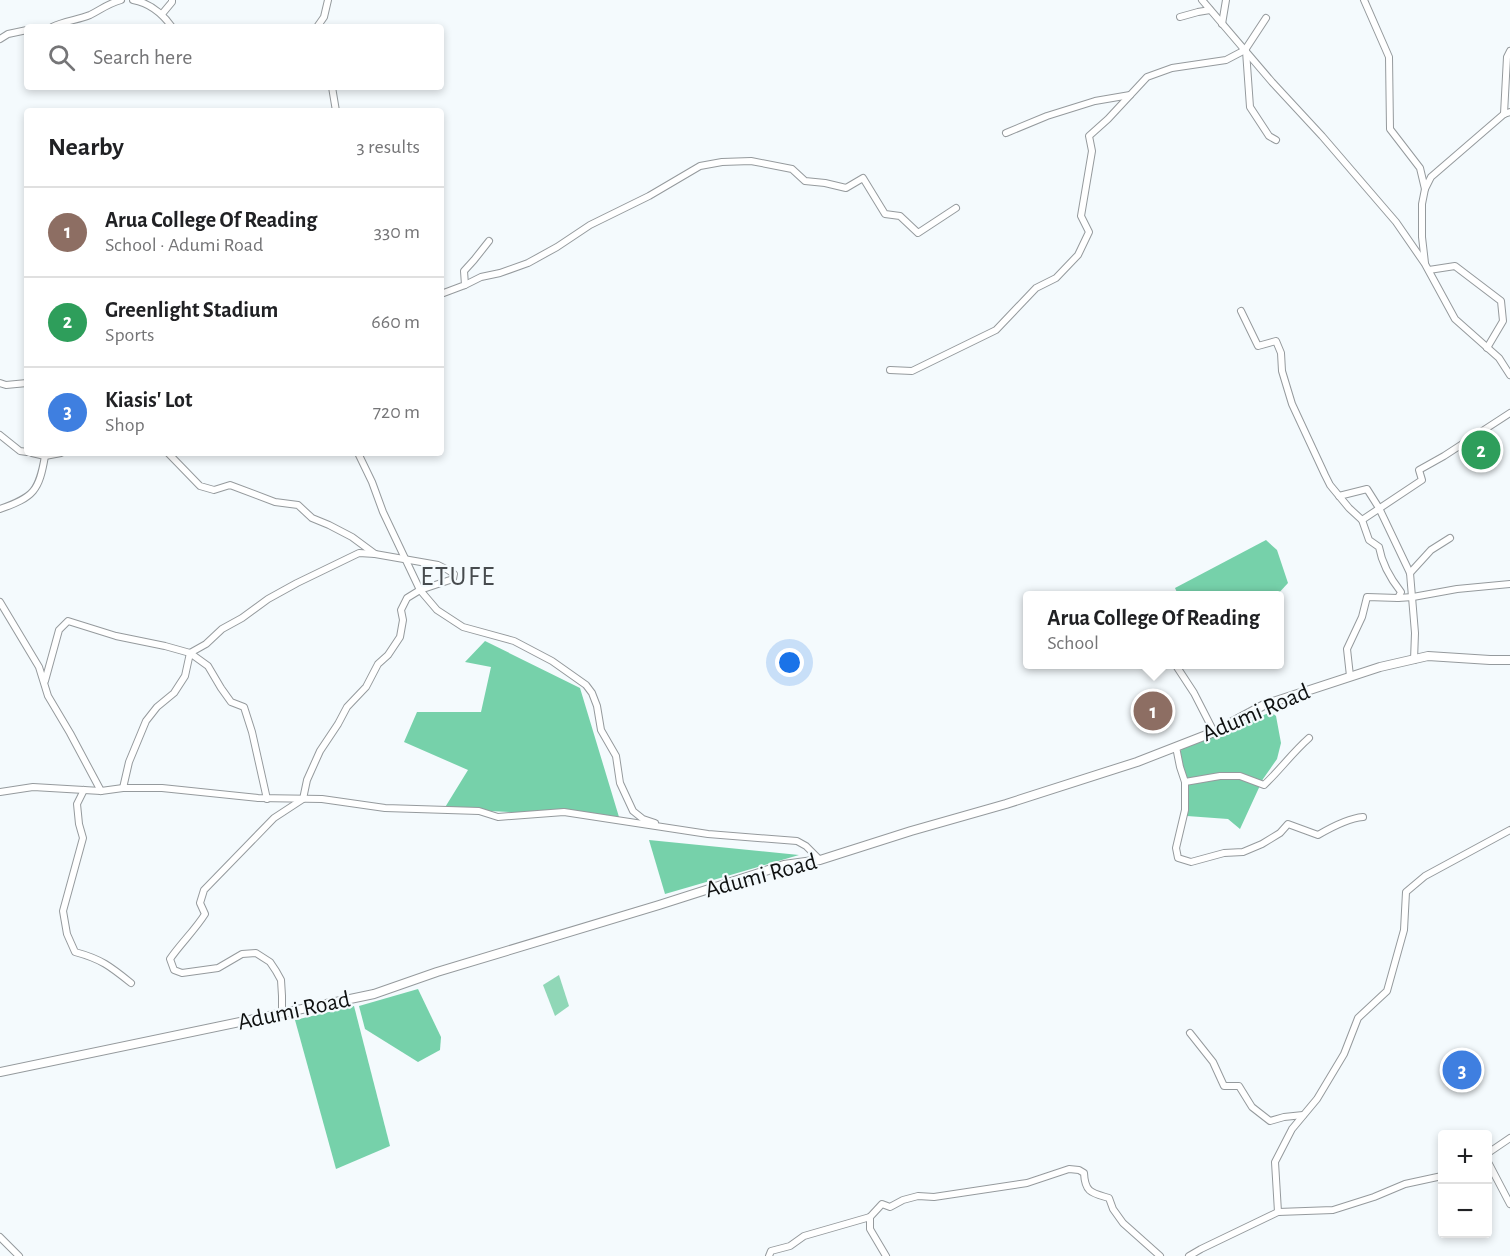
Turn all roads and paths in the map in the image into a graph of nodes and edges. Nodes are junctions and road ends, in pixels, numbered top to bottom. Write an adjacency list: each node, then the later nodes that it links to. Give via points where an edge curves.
1 (121, 0): 13 (street)
2 (133, 0): 9 (street)
3 (172, 0): 9 (street)
4 (328, 0): 10 (street)
5 (1202, 0): 8 (street)
6 (1226, 0): 17 (street)
7 (1364, 0): 28 (street, via 1389,57 1390,129 1420,168)
8 (1210, 10): 11 (street); 17 (street)
9 (162, 14): 14 (street)
10 (324, 17): 15 (street); 16 (street)
11 (1180, 17)
12 (1266, 18): 20 (street)
13 (61, 24)
14 (170, 24)
15 (319, 24)
16 (325, 24)
17 (1222, 24): 20 (street)
18 (24, 31): 19 (street)
19 (0, 39)
20 (1245, 50): 23 (street, via 1226,60 1172,68 1147,77); 27 (street, via 1250,107 1269,136); 31 (street, via 1396,222)
21 (1510, 51): 25 (street)
22 (332, 90): 24 (street)
23 (1130, 95): 26 (street, via 1095,101); 37 (street, via 1089,136 1092,151 1081,216 1089,232 1078,255 1056,278 1036,288 996,330 912,371)
24 (336, 108)
25 (1507, 113): 28 (street, via 1431,177)
26 (1006, 133)
27 (1276, 140)
28 (1425, 189): 31 (street)
29 (956, 208): 33 (street, via 918,233 900,216 885,214 863,178 846,188 805,181 792,169 751,161 722,162 699,166 528,263)
30 (489, 241): 33 (street, via 464,271)
31 (1425, 264): 32 (street)
32 (1429, 270): 36 (street, via 1455,319); 36 (street, via 1455,266 1501,301 1503,321)
33 (465, 285): 34 (street)
34 (444, 293)
35 (1241, 311): 47 (street, via 1258,346 1276,341 1292,404 1325,476)
36 (1487, 348): 38 (street)
37 (891, 370)
38 (1510, 375)
39 (0, 383): 40 (street)
40 (24, 383)
41 (1510, 413): 48 (street, via 1419,470 1422,480)
42 (0, 435): 43 (street)
43 (24, 452)
44 (45, 456): 49 (street, via 34,491)
45 (171, 456): 52 (street, via 200,486 214,490 230,485 275,502 298,505 312,518 352,537)
46 (359, 456): 53 (street)
47 (1340, 496): 48 (street, via 1367,489); 50 (street)
48 (1379, 508): 50 (street); 54 (street)
49 (0, 509)
50 (1362, 520): 58 (street, via 1369,540 1379,547 1391,580 1401,592)
51 (1450, 538): 54 (street, via 1431,550)
52 (375, 554): 53 (street); 60 (street, via 359,553 297,583)
53 (405, 559): 56 (street); 56 (street, via 438,565 454,574 449,581)
54 (1410, 573): 57 (street)
55 (1510, 585): 57 (street)
56 (420, 590): 75 (street, via 407,598 401,610 404,620 400,637 378,664 366,687 347,707 320,751); 77 (street, via 437,610 463,627 514,641 586,685 597,706 601,729 616,756 620,783 633,811)
57 (1413, 597): 58 (street); 61 (street)
58 (1398, 598): 64 (street, via 1367,597 1347,649)
59 (0, 602): 65 (street)
60 (190, 653): 65 (street, via 69,621 59,630); 70 (street, via 185,676 174,693 146,721); 74 (street, via 208,666 231,702 244,707)
61 (1414, 660): 62 (main road, Adumi Road, via 1428,656); 64 (main road, Adumi Road)
62 (1510, 660)
63 (1178, 669): 66 (street)
64 (1350, 676): 66 (main road, Adumi Road, via 1264,705)
65 (45, 681): 72 (street, via 48,696)
66 (1214, 732): 68 (main road, Adumi Road)
67 (1309, 738): 69 (street, via 1264,785 1240,776)
68 (1176, 747): 69 (street); 79 (main road, Adumi Road)
69 (1185, 782): 76 (street, via 1185,810 1176,848 1178,858 1191,862 1243,852 1262,844 1288,824 1318,835)
70 (123, 788): 72 (street); 74 (street)
71 (84, 790): 72 (street); 73 (street, via 33,787); 80 (street, via 77,804 83,838 63,911 67,934 75,952 112,967)
72 (101, 791)
73 (0, 792)
74 (267, 799): 75 (street)
75 (303, 799): 77 (street, via 385,808 479,811 498,817 564,812); 81 (street, via 274,818 204,890 200,903 205,914 171,959 174,970 182,973 218,968 242,954 256,953 270,962 281,981)
76 (1363, 817)
77 (664, 827): 79 (street, via 797,842 807,846)
78 (1510, 830): 84 (street, via 1425,876 1406,892 1404,930 1387,991 1358,1018 1344,1054)
79 (820, 860): 81 (main road, Adumi Road, via 784,865 374,994)
80 (131, 983)
81 (282, 1013): 83 (main road, Adumi Road)
82 (1190, 1033): 84 (street, via 1214,1062 1224,1086 1239,1086 1252,1107 1270,1121)
83 (0, 1072)
84 (1303, 1115): 90 (street, via 1275,1162)
85 (1510, 1138): 86 (street)
86 (1492, 1150)
87 (1492, 1170): 89 (street)
88 (1438, 1177): 90 (street, via 1405,1184 1333,1210)
89 (1510, 1204)
90 (1278, 1212): 97 (street)
91 (870, 1217): 94 (street, via 804,1236 790,1246 771,1251); 95 (street, via 870,1229); 96 (street, via 882,1204 890,1207 918,1196 1027,1183 1070,1169 1079,1170 1084,1173 1086,1189 1109,1198 1123,1223)
92 (0, 1237): 93 (street)
93 (19, 1256)
94 (769, 1256)
95 (886, 1256)
96 (1160, 1256)
97 (1189, 1256)

